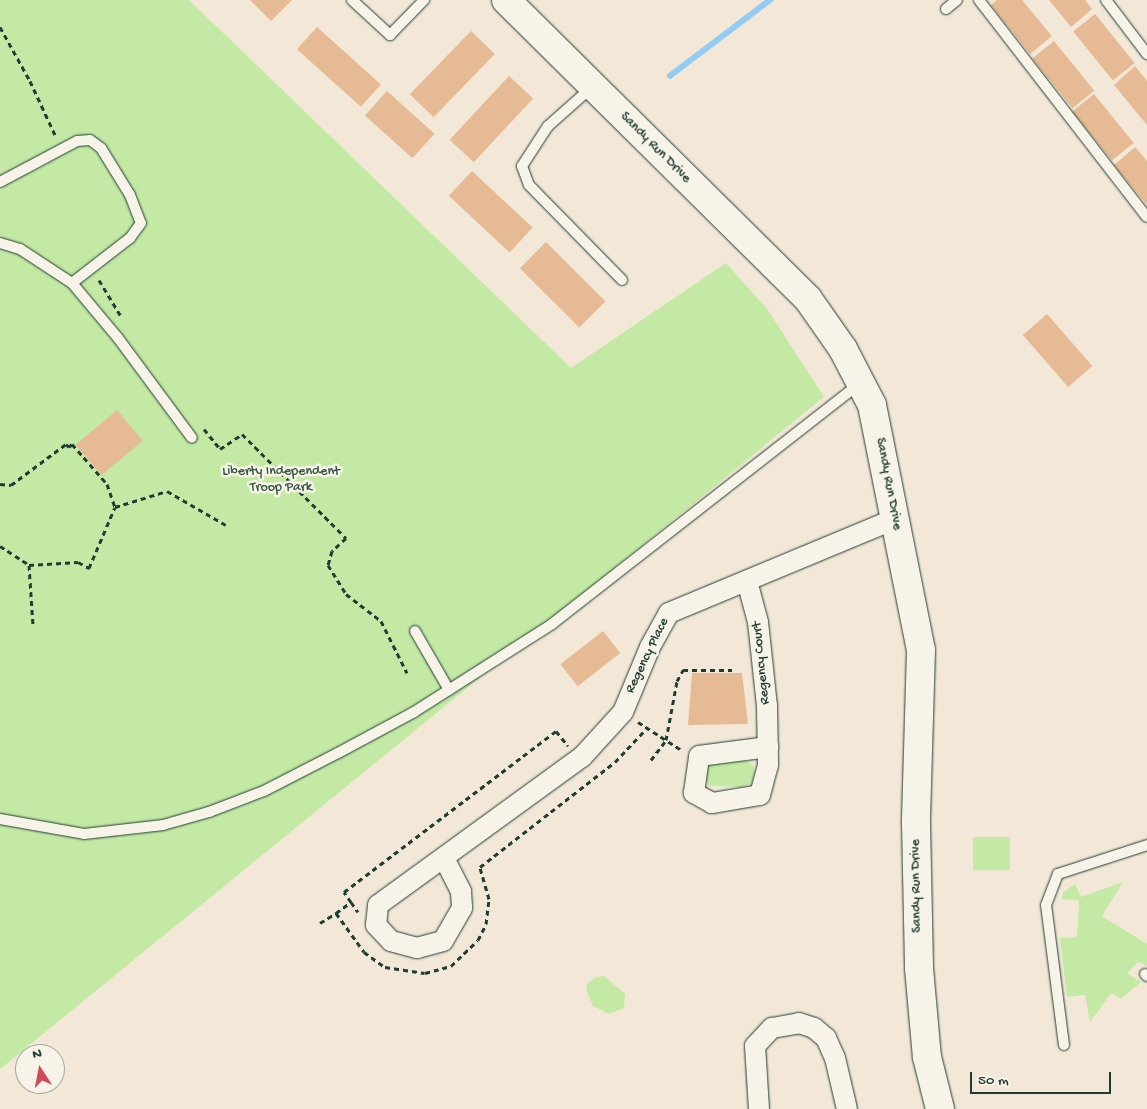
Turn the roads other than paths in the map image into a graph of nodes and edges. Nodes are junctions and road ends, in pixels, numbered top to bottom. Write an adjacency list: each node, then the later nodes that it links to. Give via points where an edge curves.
1 (352, 0): 2 (lane, via 390,35)
2 (424, 0)
3 (506, 0): 9 (street, Sandy Run Drive)
4 (957, 0): 7 (lane)
5 (979, 0): 11 (lane)
6 (1106, 0): 8 (lane)
7 (946, 9)
8 (1147, 54)
9 (593, 87): 13 (lane, via 548,126 522,166 529,185); 15 (street, Sandy Run Drive, via 808,299 843,349)
10 (0, 182): 14 (lane, via 62,149 90,140 101,148 130,195 142,223 130,238)
11 (1147, 217)
12 (0, 243): 14 (lane, via 20,248)
13 (622, 280)
14 (72, 283): 16 (lane, via 118,338)
15 (861, 383): 17 (street, Sandy Run Drive, via 872,405); 20 (lane, via 552,624)
16 (192, 438)
17 (895, 519): 18 (street, Regency Place); 28 (street, Sandy Run Drive, via 921,650 916,823 919,968 927,1057)
18 (747, 581): 21 (street, Regency Court, via 758,622); 24 (street, Regency Place, via 669,613 650,647 623,712 579,759)
19 (416, 631): 20 (lane)
20 (449, 690): 22 (lane, via 264,791 209,812 128,831 84,834)
21 (768, 746)
22 (0, 819)
23 (1147, 846): 25 (lane, via 1058,874 1046,906)
24 (444, 858): 24 (street, Regency Place, via 461,892 462,908 443,941 417,948 391,941 376,925 378,905)
25 (1064, 1045)
26 (759, 1109): 27 (street, via 755,1046 772,1028 800,1023 814,1028 826,1038 835,1058)
27 (847, 1109)
28 (940, 1109)

